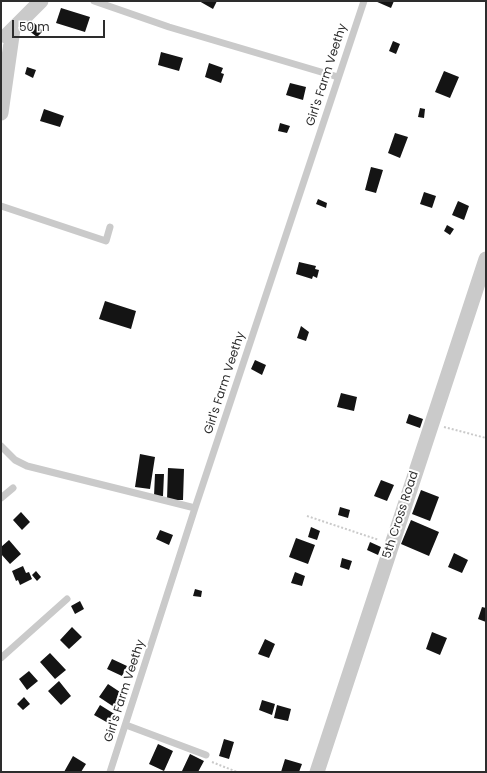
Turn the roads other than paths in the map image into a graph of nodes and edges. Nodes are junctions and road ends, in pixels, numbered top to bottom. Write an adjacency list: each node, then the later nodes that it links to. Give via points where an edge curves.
1 (41, 1): 4 (street)
2 (94, 1): 6 (lane, via 169,27)
3 (364, 1): 6 (lane, Girl's Farm Veethy)
4 (13, 29): 5 (street); 7 (street)
5 (1, 42)
6 (338, 77): 14 (lane, Girl's Farm Veethy)
7 (1, 113)
8 (1, 206): 9 (lane, via 106,241)
9 (110, 227)
10 (486, 259): 20 (street, 5th Cross Road)
11 (1, 446): 14 (lane, via 15,460 27,466)
12 (13, 488): 13 (lane)
13 (1, 498)
14 (195, 508): 17 (lane, Girl's Farm Veethy)
15 (67, 599): 16 (lane)
16 (1, 658)
17 (126, 725): 18 (lane); 19 (lane, Girl's Farm Veethy)
18 (208, 758)
19 (110, 772)
20 (317, 772)

